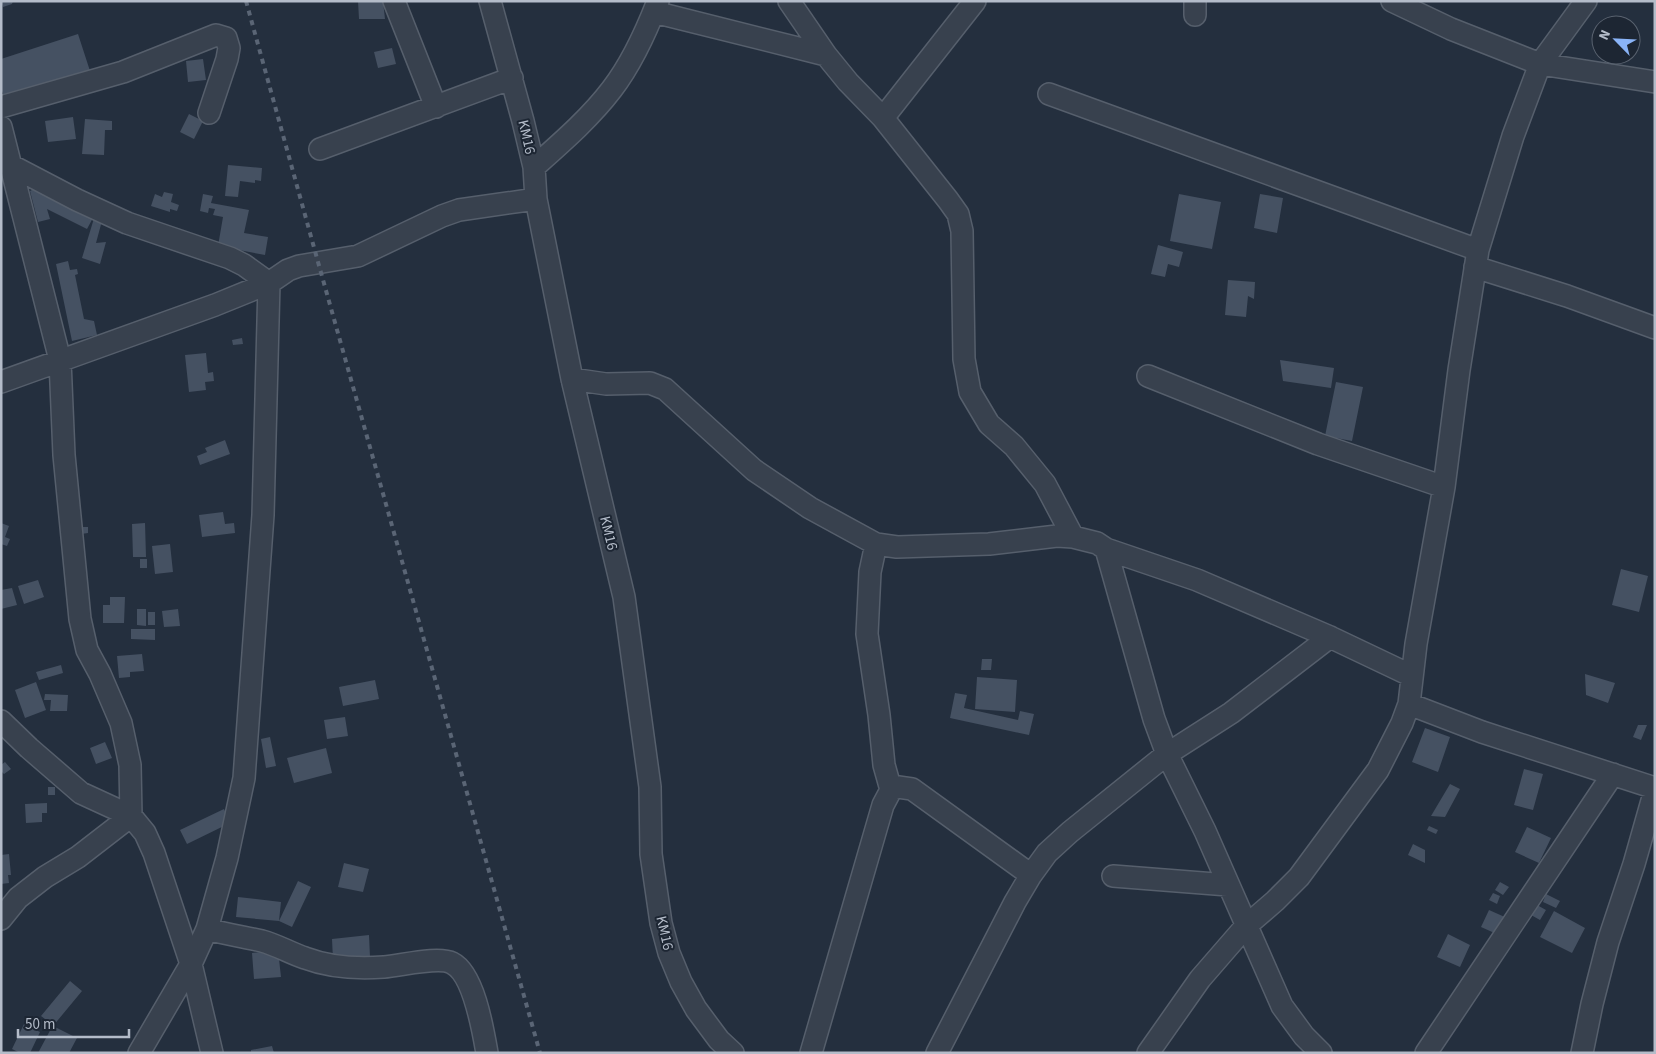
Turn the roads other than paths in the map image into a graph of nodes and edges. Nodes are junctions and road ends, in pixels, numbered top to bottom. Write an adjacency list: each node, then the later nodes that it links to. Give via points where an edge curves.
1 (394, 1): 14 (street)
2 (490, 1): 10 (street, KM16)
3 (789, 1): 8 (street)
4 (975, 1): 16 (street)
5 (1392, 1): 9 (street, via 1451,29)
6 (1586, 1): 9 (street)
7 (656, 6): 8 (street); 20 (street, via 646,32 612,89)
8 (826, 54): 16 (street, via 848,82)
9 (1540, 64): 11 (street); 22 (street, via 1513,136)
10 (512, 78): 14 (street); 20 (street, KM16)
11 (1655, 82)
12 (1049, 94): 22 (street)
13 (1, 107): 15 (street, via 123,72 220,35 226,38 230,48)
14 (436, 107): 18 (street)
15 (209, 113)
16 (884, 118): 30 (street, via 958,214 962,231 964,359 970,392 990,424 1014,446 1045,484)
17 (1, 128): 19 (street)
18 (320, 149)
19 (12, 166): 23 (street, via 126,223 230,258); 25 (street)
20 (534, 167): 21 (street, KM16)
21 (536, 199): 23 (street, via 458,210 358,256 299,266); 27 (street, KM16)
22 (1477, 259): 24 (street); 29 (street)
23 (269, 283): 25 (street); 47 (street, via 263,515 244,778 227,858)
24 (1655, 328)
25 (60, 360): 28 (street); 41 (street, via 64,455 80,619 87,650 121,723 130,765)
26 (1148, 376): 29 (street, via 1318,444)
27 (572, 379): 31 (street, via 606,384 650,383 665,389 754,470 810,508); 52 (street, KM16, via 624,596 650,787 651,854 661,923 669,953 696,1010 719,1040)
28 (1, 382)
29 (1444, 487): 34 (street)
30 (1073, 537): 31 (street, via 907,547); 32 (street, via 1097,543)
31 (876, 544): 40 (street, via 870,572 867,634 884,765)
32 (1106, 549): 33 (street, via 1197,580); 37 (street)
33 (1330, 637): 34 (street); 37 (street, via 1231,713)
34 (1412, 676): 35 (street)
35 (1409, 704): 38 (street, via 1482,732); 46 (street, via 1393,744 1345,817 1299,877)
36 (1, 721): 41 (street, via 81,793)
37 (1167, 754): 42 (street, via 1070,832 1047,854); 44 (street)
38 (1612, 774): 39 (street); 57 (street)
39 (1655, 789): 58 (street, via 1608,942)
40 (891, 790): 42 (street, via 898,787 912,789); 53 (street, via 883,805)
41 (131, 816): 45 (street, via 18,898); 48 (street, via 145,833 154,853)
42 (1032, 875): 54 (street)
43 (1112, 876): 44 (street)
44 (1228, 885): 46 (street)
45 (1, 919)
46 (1246, 926): 55 (street, via 1200,979); 56 (street, via 1282,1006)
47 (207, 929): 48 (street); 51 (street, via 263,942 319,963 384,967 423,962 451,963 460,969 470,986)
48 (191, 964): 49 (street); 50 (street)
49 (139, 1053)
50 (212, 1053)
51 (487, 1053)
52 (734, 1053)
53 (811, 1053)
54 (937, 1053)
55 (1148, 1053)
56 (1321, 1053)
57 (1426, 1053)
58 (1582, 1053)

